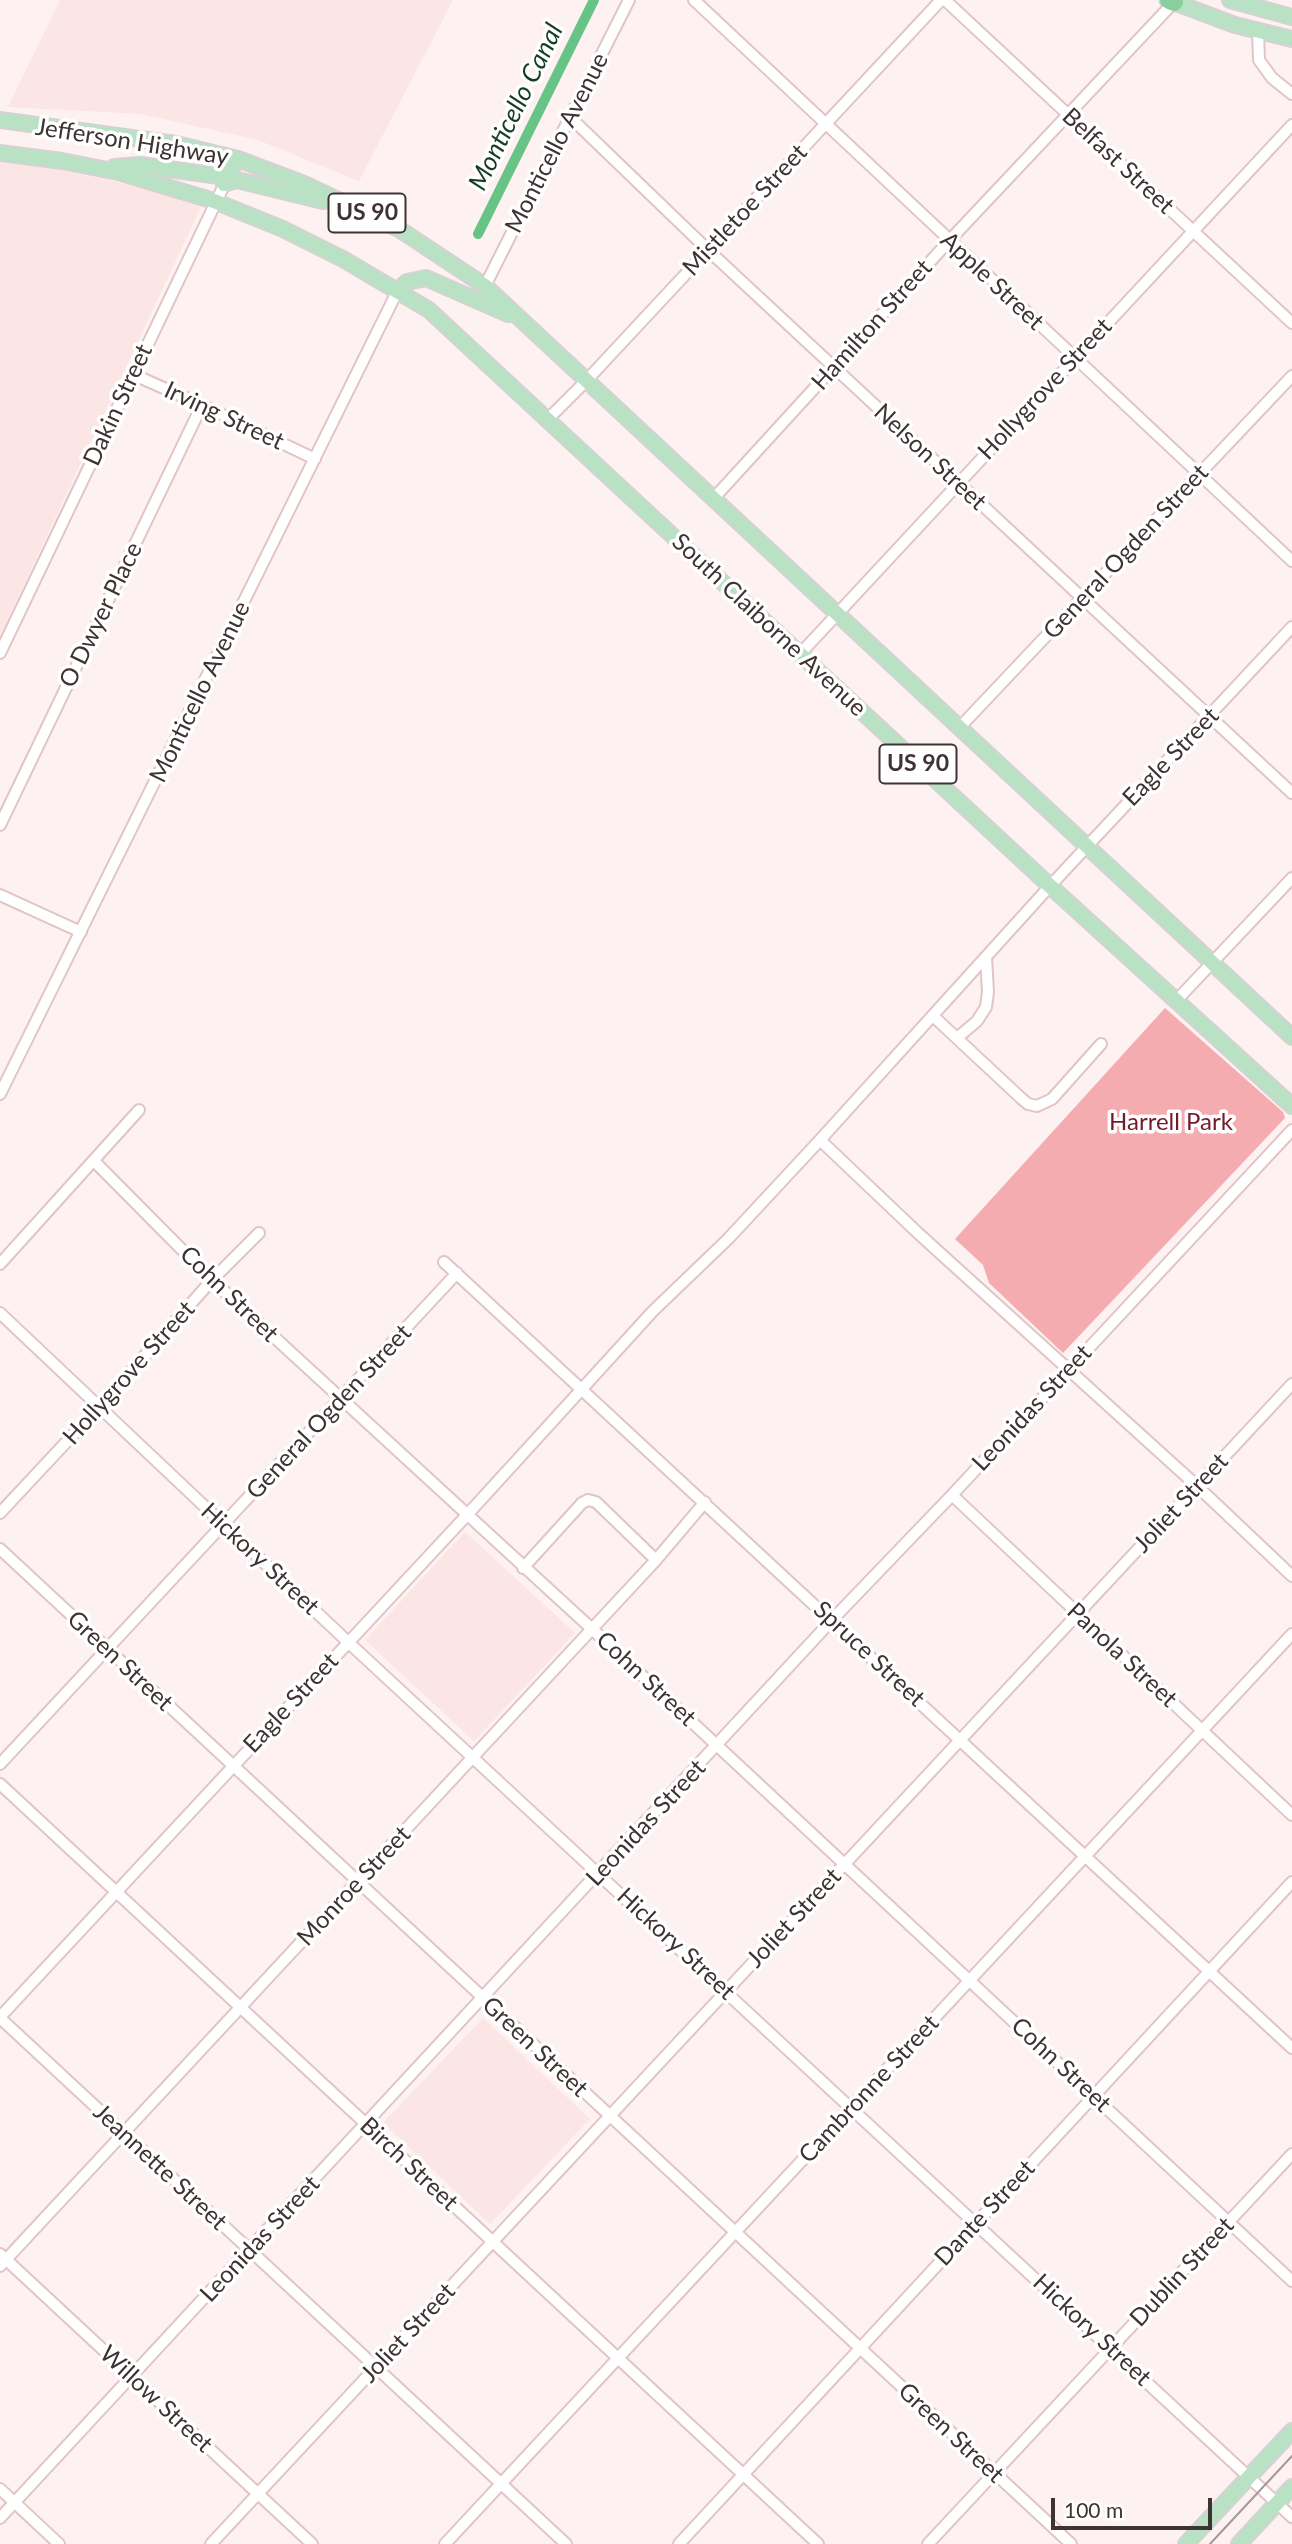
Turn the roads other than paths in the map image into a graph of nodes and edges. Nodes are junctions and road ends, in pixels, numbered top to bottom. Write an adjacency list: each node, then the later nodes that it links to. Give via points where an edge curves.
1 (629, 0): 12 (street, Monticello Avenue)
2 (694, 0): 6 (street, Apple Street)
3 (943, 0): 11 (street, Belfast Street); 14 (street, Mistletoe Street)
4 (1230, 0): 7 (main road)
5 (1173, 1): 8 (main road); 11 (street, Hamilton Street)
6 (706, 4): 14 (street, Apple Street)
7 (1292, 17)
8 (1258, 31): 9 (main road); 10 (street, via 1259,60)
9 (1292, 39)
10 (1292, 94)
11 (1068, 114): 22 (street, Belfast Street); 23 (street, Hamilton Street)
12 (570, 118): 24 (street, Nelson Street); 25 (street, Monticello Avenue)
13 (0, 121): 17 (main road, Jefferson Highway / US 90, via 176,144)
14 (824, 124): 23 (street, Apple Street); 24 (street, Mistletoe Street)
15 (1292, 125): 22 (street, Hollygrove Street)
16 (0, 153): 18 (main road, Jefferson Highway / US 90)
17 (236, 163): 18 (main road, via 219,176 140,165); 19 (street, Dakin Street); 20 (main road, Jefferson Highway / US 90)
18 (106, 169): 21 (main road, Jefferson Highway / US 90)
19 (224, 184): 20 (main road, via 237,180 323,201); 21 (street, Dakin Street)
20 (338, 199): 25 (main road, Jefferson Highway / US 90, via 399,229)
21 (214, 201): 26 (main road, Jefferson Highway / US 90, via 283,229); 31 (street, Dakin Street)
22 (1193, 231): 28 (street, Belfast Street); 29 (street, Hollygrove Street)
23 (949, 241): 29 (street, Apple Street); 30 (street, Hamilton Street)
24 (708, 250): 30 (street, Nelson Street); 33 (street, Mistletoe Street)
25 (485, 286): 27 (main road, US 90)
26 (398, 290): 27 (main road, via 415,278 426,278); 35 (main road, South Claiborne Avenue / US 90, via 440,319); 36 (street, Monticello Avenue)
27 (518, 318): 33 (main road, US 90)
28 (1292, 323)
29 (1074, 358): 37 (street, Apple Street); 38 (street, Hollygrove Street)
30 (834, 367): 38 (street, Nelson Street); 39 (street, Hamilton Street)
31 (132, 374): 34 (street, Irving Street); 44 (street, Dakin Street)
32 (1292, 376): 37 (street, General Ogden Street)
33 (586, 381): 35 (street, Mistletoe Street); 39 (main road, US 90)
34 (202, 405): 36 (street, Irving Street); 49 (street, O Dwyer Place)
35 (548, 419): 45 (main road, South Claiborne Avenue / US 90)
36 (315, 458): 54 (street, Monticello Avenue)
37 (1199, 475): 40 (street, Apple Street); 41 (street, General Ogden Street)
38 (958, 482): 41 (street, Nelson Street); 42 (street, Hollygrove Street)
39 (714, 498): 42 (main road, US 90)
40 (1292, 561)
41 (1083, 599): 46 (street, Nelson Street); 47 (street, General Ogden Street)
42 (837, 614): 45 (street, Hollygrove Street); 47 (main road, US 90)
43 (1292, 627): 46 (street, Eagle Street)
44 (0, 653)
45 (800, 653): 52 (main road, South Claiborne Avenue / US 90)
46 (1210, 717): 48 (street, Nelson Street); 50 (street, Eagle Street)
47 (960, 727): 50 (main road, US 90)
48 (1292, 793)
49 (0, 825)
50 (1086, 846): 52 (street, Eagle Street); 56 (main road, US 90)
51 (1292, 878): 56 (street)
52 (1049, 886): 55 (street, Eagle Street); 57 (main road, South Claiborne Avenue / US 90)
53 (0, 895): 54 (street)
54 (81, 932): 62 (street, Monticello Avenue)
55 (986, 957): 58 (street, Eagle Street); 60 (street, via 986,1007)
56 (1212, 964): 57 (street); 59 (main road, US 90)
57 (1175, 1002): 63 (main road, South Claiborne Avenue / US 90)
58 (933, 1016): 60 (street); 66 (street, Eagle Street)
59 (1292, 1037)
60 (957, 1038): 61 (street, via 1022,1099 1037,1106 1052,1099)
61 (1101, 1044)
62 (1, 1090)
63 (1292, 1106)
64 (139, 1110): 67 (street)
65 (1292, 1130): 74 (street, Leonidas Street)
66 (820, 1140): 74 (street); 76 (street, Eagle Street)
67 (93, 1161): 70 (street); 72 (street, Cohn Street)
68 (259, 1233): 72 (street, Hollygrove Street)
69 (444, 1262): 71 (street, Spruce Street)
70 (0, 1264)
71 (457, 1273): 76 (street, Spruce Street); 77 (street, General Ogden Street)
72 (212, 1280): 77 (street, Cohn Street); 78 (street, Hollygrove Street)
73 (0, 1313): 78 (street, Hickory Street)
74 (1068, 1369): 79 (street); 80 (street, Leonidas Street)
75 (1292, 1384): 79 (street, Joliet Street)
76 (581, 1388): 81 (street, Spruce Street); 83 (street, Eagle Street)
77 (341, 1399): 83 (street, Cohn Street); 84 (street, General Ogden Street)
78 (99, 1407): 82 (street, Hollygrove Street); 84 (street, Hickory Street)
79 (1197, 1486): 88 (street); 89 (street, Joliet Street)
80 (952, 1496): 89 (street, Panola Street); 90 (street, Leonidas Street)
81 (705, 1502): 86 (street, Monroe Street); 90 (street, Spruce Street)
82 (0, 1513)
83 (467, 1515): 87 (street, Cohn Street); 93 (street, Eagle Street)
84 (224, 1524): 93 (street, Hickory Street); 94 (street, General Ogden Street)
85 (0, 1549): 94 (street, Green Street)
86 (656, 1560): 87 (street, via 596,1502 588,1500); 91 (street, Monroe Street)
87 (523, 1568): 91 (street, Cohn Street)
88 (1292, 1576)
89 (1078, 1614): 95 (street, Panola Street); 96 (street, Joliet Street)
90 (832, 1620): 96 (street, Spruce Street); 97 (street, Leonidas Street)
91 (592, 1629): 97 (street, Cohn Street); 98 (street, Monroe Street)
92 (1292, 1633): 95 (street, Cambronne Street)
93 (348, 1642): 98 (street, Hickory Street); 100 (street, Eagle Street)
94 (107, 1649): 99 (street, General Ogden Street); 100 (street, Green Street)
95 (1202, 1730): 102 (street, Panola Street); 103 (street, Cambronne Street)
96 (960, 1740): 103 (street, Spruce Street); 104 (street, Joliet Street)
97 (717, 1746): 104 (street, Cohn Street); 105 (street, Leonidas Street)
98 (473, 1757): 105 (street, Hickory Street); 106 (street, Monroe Street)
99 (0, 1765)
100 (233, 1766): 106 (street, Green Street); 108 (street, Eagle Street)
101 (0, 1784): 108 (street, Birch Street)
102 (1292, 1815)
103 (1085, 1856): 109 (street, Spruce Street); 110 (street, Cambronne Street)
104 (844, 1864): 110 (street, Cohn Street); 111 (street, Joliet Street)
105 (599, 1873): 111 (street, Hickory Street); 112 (street, Leonidas Street)
106 (357, 1882): 112 (street, Green Street); 113 (street, Monroe Street)
107 (1292, 1882): 109 (street, Dante Street)
108 (116, 1892): 113 (street, Birch Street); 114 (street, Eagle Street)
109 (1209, 1971): 115 (street, Spruce Street); 116 (street, Dante Street)
110 (969, 1980): 116 (street, Cohn Street); 117 (street, Cambronne Street)
111 (726, 1991): 117 (street, Hickory Street); 118 (street, Joliet Street)
112 (483, 1999): 118 (street, Green Street); 119 (street, Leonidas Street)
113 (241, 2008): 119 (street, Birch Street); 120 (street, Monroe Street)
114 (0, 2017): 120 (street, Jeannette Street)
115 (1292, 2048)
116 (1094, 2096): 122 (street, Cohn Street); 123 (street, Dante Street)
117 (852, 2107): 123 (street, Hickory Street); 124 (street, Cambronne Street)
118 (609, 2116): 124 (street, Green Street); 125 (street, Joliet Street)
119 (366, 2124): 125 (street, Birch Street); 126 (street, Leonidas Street)
120 (124, 2133): 126 (street, Jeannette Street); 127 (street, Monroe Street)
121 (1292, 2154): 122 (street, Dublin Street)
122 (1229, 2222): 128 (street, Cohn Street); 129 (street, Dublin Street)
123 (976, 2223): 129 (street, Hickory Street); 130 (street, Dante Street)
124 (735, 2233): 130 (street, Green Street); 131 (street, Cambronne Street)
125 (492, 2242): 131 (street, Birch Street); 132 (street, Joliet Street)
126 (250, 2250): 132 (street, Jeannette Street); 133 (street, Leonidas Street)
127 (2, 2260): 133 (street, Willow Street)
128 (1292, 2281)
129 (1111, 2348): 135 (street, Dublin Street); 137 (street, Hickory Street)
130 (860, 2349): 135 (street, Green Street); 136 (street, Dante Street)
131 (618, 2358): 136 (street, Birch Street); 138 (street, Cambronne Street)
132 (375, 2367): 138 (street, Jeannette Street); 141 (street, Joliet Street)
133 (132, 2376): 141 (street, Willow Street); 142 (street, Leonidas Street)
134 (1292, 2431): 137 (main road)
135 (994, 2473): 153 (street, Dublin Street); 154 (street, Green Street)
136 (743, 2475): 151 (street, Dante Street); 152 (street, Birch Street)
137 (1249, 2477): 143 (street, Hickory Street); 155 (main road)
138 (501, 2484): 149 (street, Cambronne Street); 150 (street, Jeannette Street)
139 (1292, 2487): 143 (main road)
140 (0, 2489): 142 (street)
141 (258, 2493): 147 (street, Joliet Street); 148 (street, Willow Street)
142 (15, 2502): 145 (street, Leonidas Street); 146 (street)
143 (1277, 2503): 144 (street, Hickory Street); 156 (main road)
144 (1292, 2517)
145 (0, 2518)
146 (59, 2544)
147 (211, 2544)
148 (312, 2544)
149 (446, 2544)
150 (566, 2544)
151 (679, 2544)
152 (818, 2544)
153 (928, 2544)
154 (1070, 2544)
155 (1186, 2544)
156 (1239, 2544)

